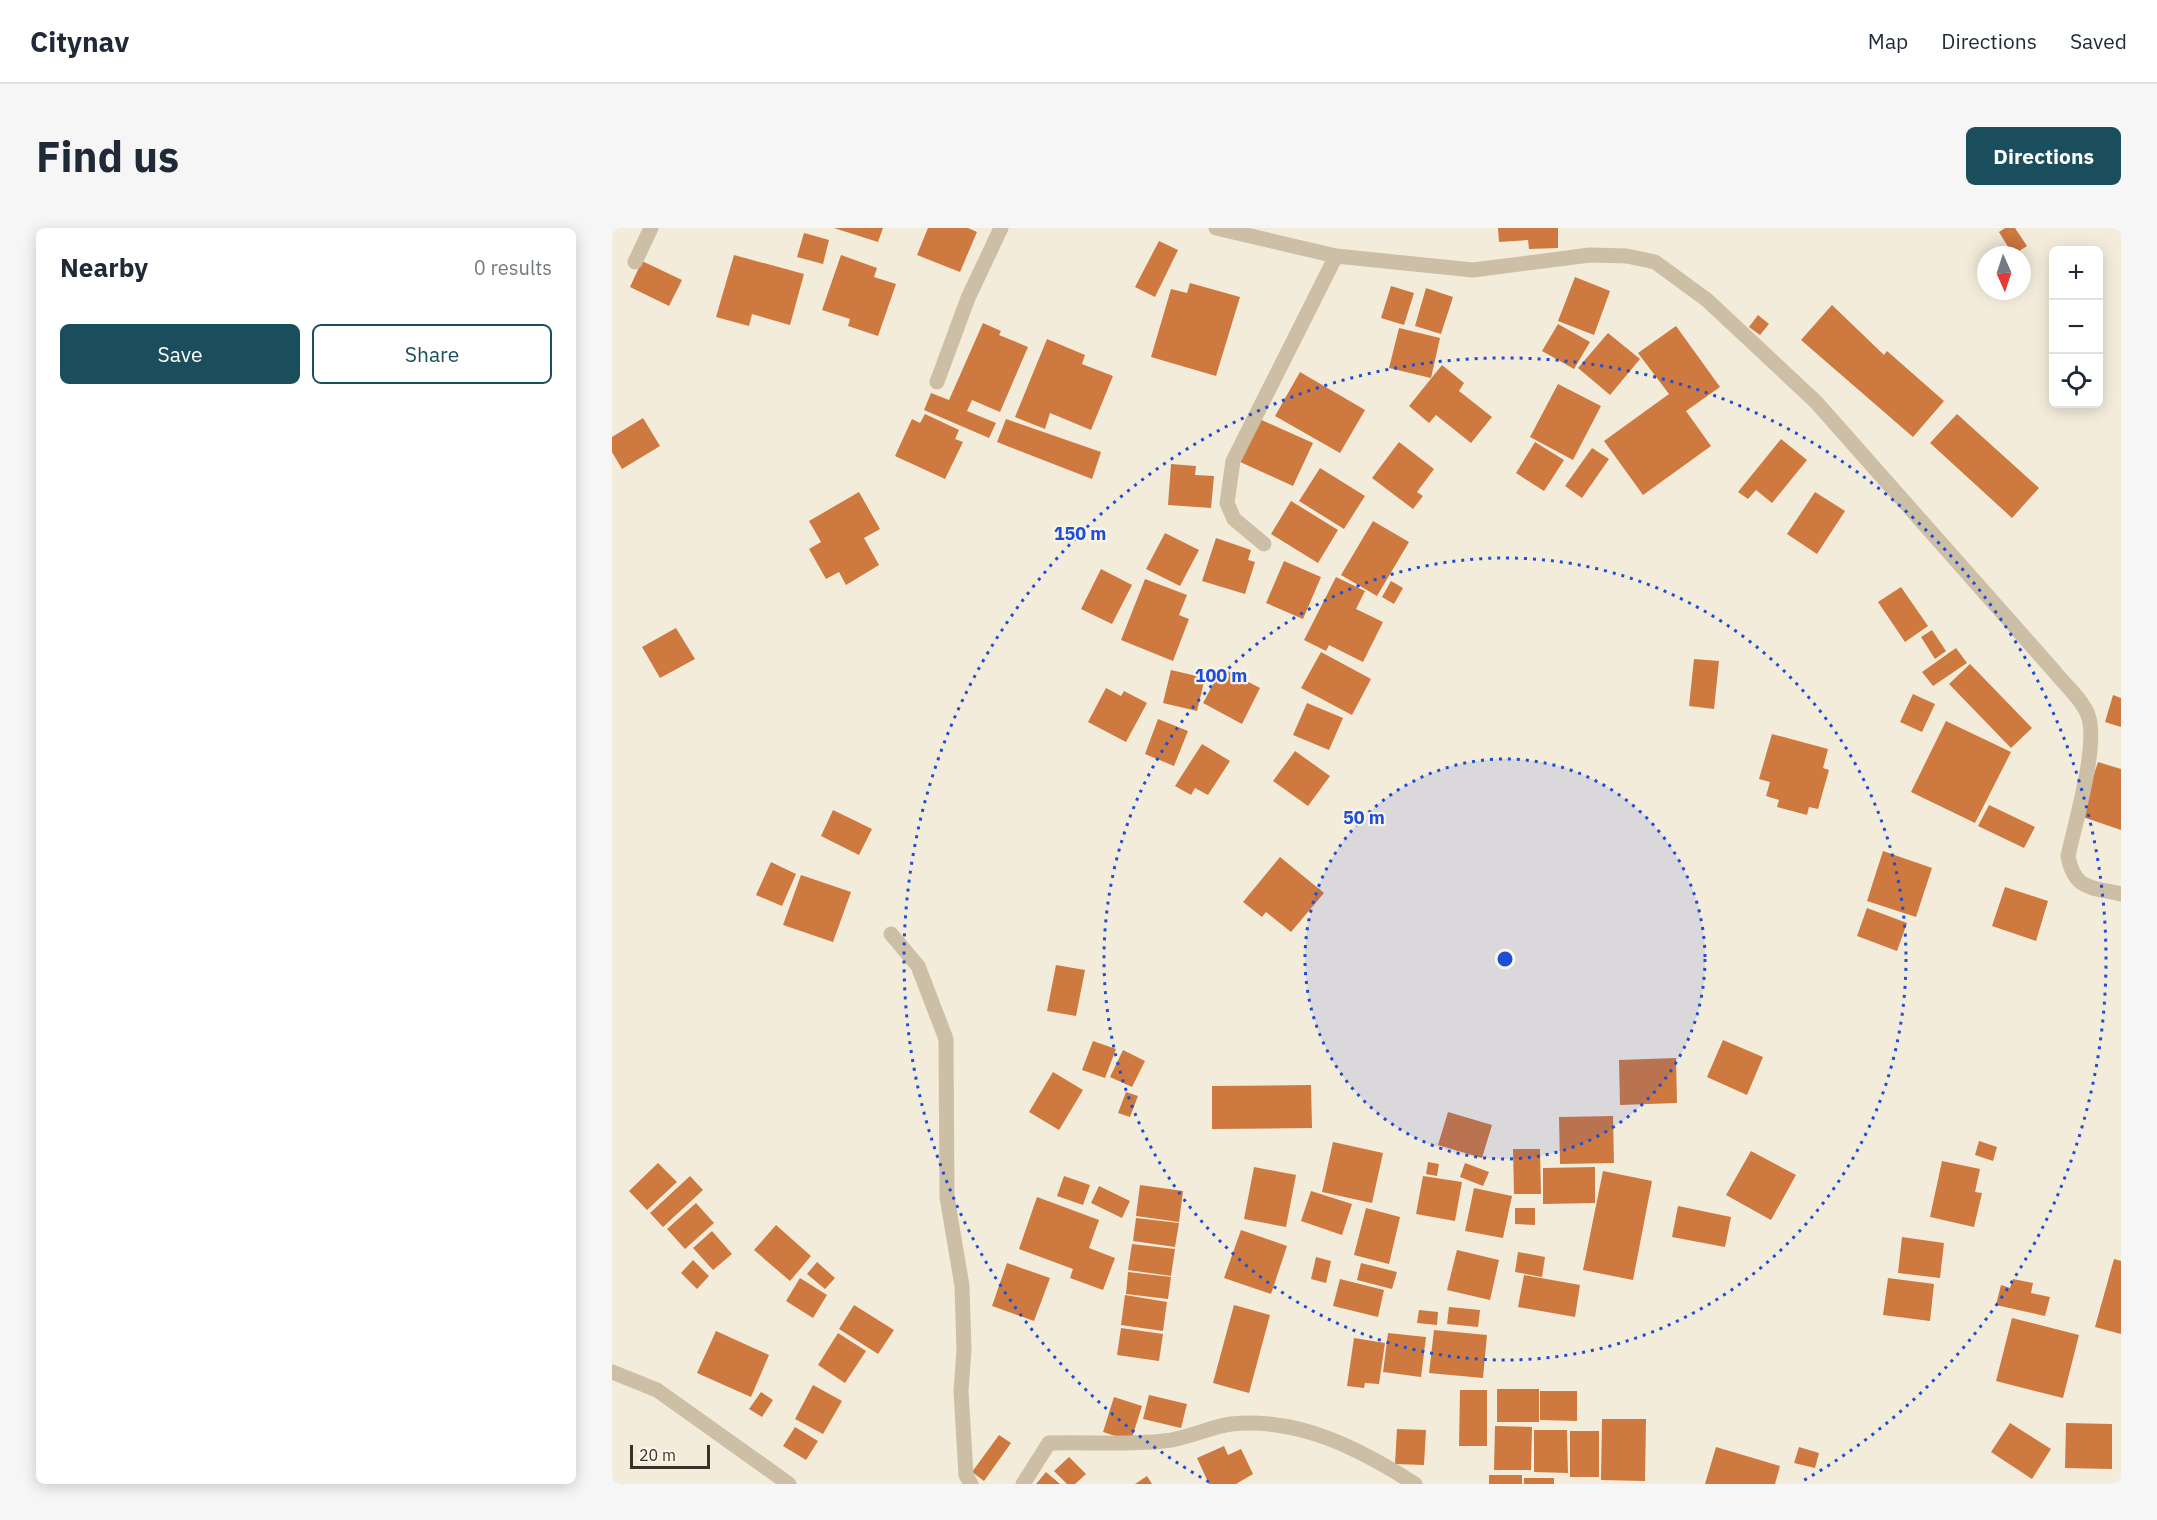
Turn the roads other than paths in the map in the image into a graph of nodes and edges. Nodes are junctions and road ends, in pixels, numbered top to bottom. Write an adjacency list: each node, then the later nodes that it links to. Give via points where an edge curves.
1 (651, 228): 5 (street)
2 (1001, 228): 6 (street, via 968,298)
3 (1216, 228): 4 (street)
4 (1336, 256): 7 (street, via 1233,460 1227,503 1234,519); 8 (street, via 1473,270 1590,255 1627,256 1655,262 1707,300 1816,402 2088,713 2092,730 2090,750 2068,856 2071,873 2079,883)
5 (635, 262)
6 (937, 381)
7 (1263, 544)
8 (2121, 894)
9 (891, 934): 12 (street, via 918,966 946,1039 947,1197 962,1286 961,1391 966,1475)
10 (612, 1372): 11 (street, via 657,1389)
11 (789, 1484)
12 (971, 1484)
13 (1023, 1484): 14 (street, via 1049,1443 1167,1441 1228,1424 1255,1422 1293,1427 1339,1441)
14 (1415, 1484)

